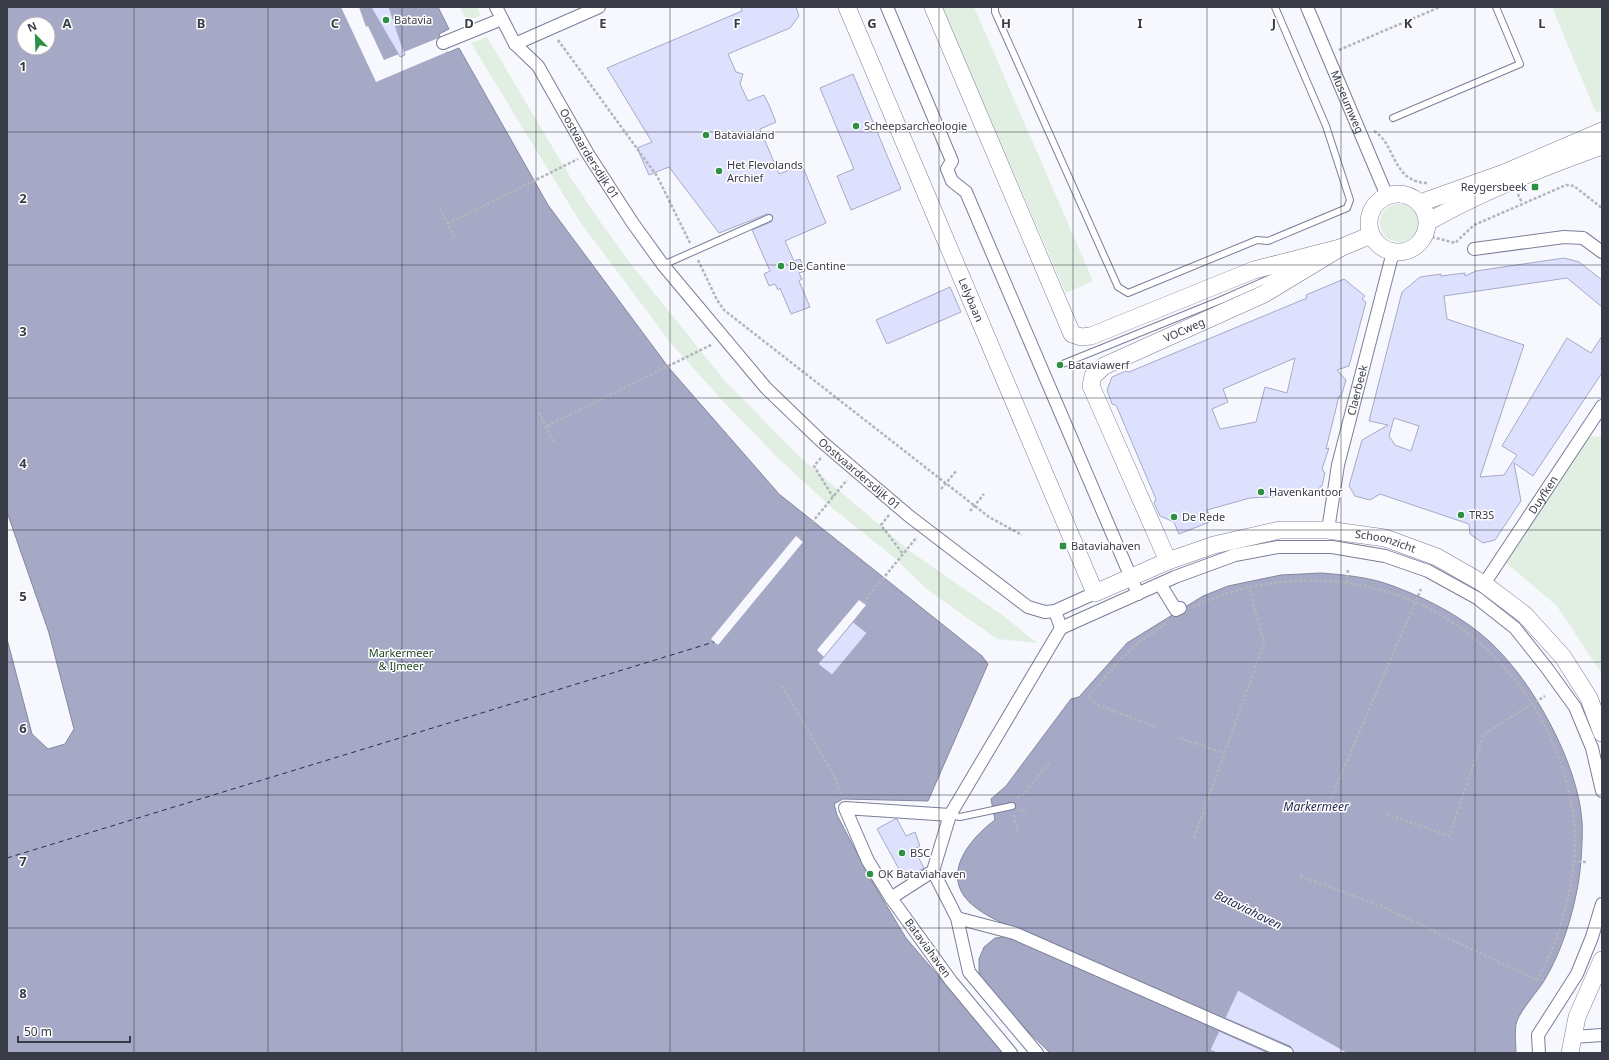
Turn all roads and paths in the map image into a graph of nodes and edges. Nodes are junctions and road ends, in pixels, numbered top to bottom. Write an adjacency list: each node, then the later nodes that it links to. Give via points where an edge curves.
1 (496, 7): 11 (street, Oostvaardersdijk 01)
2 (599, 7): 12 (street)
3 (847, 7): 68 (street, Lelybaan)
4 (887, 7): 62 (street, via 952,161 947,169 952,181 966,192)
5 (933, 7): 38 (street, VOCweg, via 1072,334 1091,336 1254,270)
6 (995, 7): 7 (lane, via 995,12 1115,281 1118,287 1128,293 1257,240 1268,241 1347,208 1350,200 1326,126)
7 (1275, 7)
8 (1307, 7): 15 (street, Museumweg)
9 (1440, 7): 15 (path)
10 (1496, 7): 16 (lane, via 1520,64)
11 (502, 19): 13 (street); 14 (street, Oostvaardersdijk 01)
12 (550, 28): 14 (street); 34 (path, via 657,176)
13 (443, 43)
14 (515, 44): 37 (street, Oostvaardersdijk 01, via 538,66 588,154)
15 (1327, 54): 17 (street, Museumweg)
16 (1393, 118)
17 (1355, 120): 21 (path, via 1381,135 1404,175); 23 (street, Museumweg)
18 (1602, 131): 24 (street, via 1504,173)
19 (1602, 146): 30 (street, via 1508,184)
20 (562, 168): 29 (path)
21 (1428, 184)
22 (1518, 193): 25 (path)
23 (1387, 196): 24 (street, via 1404,194); 31 (street, via 1372,210 1369,220)
24 (1420, 203): 30 (street, via 1425,212)
25 (1522, 204): 27 (path, via 1566,185 1574,186); 30 (path, via 1474,225 1455,243)
26 (440, 208): 29 (path)
27 (1602, 208)
28 (770, 218): 34 (lane)
29 (447, 224): 32 (path)
30 (1426, 228): 35 (street, via 1414,248)
31 (1371, 235): 35 (street, via 1380,246); 38 (street, VOCweg)
32 (455, 239)
33 (1474, 249): 36 (street, via 1583,238)
34 (694, 252): 37 (lane); 47 (path, via 724,310)
35 (1393, 252): 55 (street, Claerbeek, via 1338,465)
36 (1602, 252)
37 (663, 265): 45 (street, Oostvaardersdijk 01, via 766,388)
38 (1272, 276): 40 (lane, via 1221,300); 60 (street, VOCweg, via 1264,294 1104,366 1093,376 1091,386)
39 (702, 350): 43 (path)
40 (1060, 365)
41 (1602, 406): 65 (street, Duyfken)
42 (539, 412): 43 (path)
43 (547, 426): 44 (path)
44 (554, 442)
45 (829, 447): 51 (path, via 814,466); 52 (street, Oostvaardersdijk 01)
46 (957, 470): 47 (path)
47 (946, 483): 49 (path); 53 (path)
48 (841, 488): 51 (path)
49 (941, 489)
50 (984, 494): 53 (path)
51 (833, 497): 57 (path)
52 (896, 505): 59 (path, via 881,525); 72 (street, Oostvaardersdijk 01, via 1028,607 1045,612)
53 (975, 506): 54 (path); 56 (path, via 989,517)
54 (970, 511)
55 (1328, 530): 60 (street, Schoonzicht, via 1280,530 1214,545); 65 (street, Schoonzicht, via 1385,538 1437,557)
56 (1022, 535)
57 (799, 538)
58 (909, 546): 59 (path)
59 (903, 554): 71 (path)
60 (1168, 561): 62 (street, Schoonzicht)
61 (1348, 568): 63 (path)
62 (1130, 578): 68 (street, Schoonzicht); 69 (street)
63 (1347, 583): 66 (path, via 1284,582); 70 (path)
64 (1160, 584): 69 (street); 73 (street); 83 (street, via 1235,555 1278,547 1332,547 1385,556 1428,571 1477,598 1515,628 1546,667 1575,707 1592,748)
65 (1484, 584): 79 (street, Schoonzicht, via 1525,615 1563,657 1589,698)
66 (1249, 588): 73 (path, via 1230,592); 81 (path, via 1264,642)
67 (1422, 589): 70 (path)
68 (1096, 594): 72 (street, Oostvaardersdijk 01)
69 (1138, 594): 74 (street)
70 (1416, 602): 77 (path, via 1459,626 1481,644 1508,670); 85 (path)
71 (863, 603)
72 (1055, 611): 74 (street)
73 (1174, 615): 78 (path, via 1116,664 1088,698 1098,705)
74 (1062, 628): 90 (street)
75 (782, 686): 87 (path, via 834,775)
76 (1545, 696): 77 (path)
77 (1533, 704): 89 (path, via 1484,734 1450,836); 93 (path, via 1562,765 1574,823)
78 (1156, 727)
79 (1602, 733)
80 (1180, 738): 81 (path)
81 (1224, 753): 92 (path)
82 (1050, 762): 84 (path)
83 (1602, 791)
84 (1022, 796)
85 (1331, 798)
86 (1012, 806): 90 (lane, via 960,817)
87 (845, 808): 90 (street); 97 (street, Bataviahaven, via 868,860)
88 (1014, 813): 91 (path)
89 (1386, 814)
90 (950, 815): 95 (street)
91 (1018, 832)
92 (1194, 838)
93 (1574, 861): 94 (path); 96 (path, via 1558,938 1536,981 1516,969 1381,906)
94 (1586, 862)
95 (933, 871): 97 (street); 99 (street, Bataviahaven)
96 (1300, 876)
97 (891, 898): 103 (street, Bataviahaven, via 951,981)
98 (1602, 904): 106 (street, via 1577,974 1538,1035)
99 (957, 918): 104 (street, Bataviahaven, via 969,972); 105 (street, via 1014,933)
100 (1602, 960): 102 (street, via 1577,1017)
101 (1602, 1035): 102 (street)
102 (1572, 1045)
103 (1012, 1053)
104 (1037, 1053)
105 (1287, 1053)
106 (1539, 1053)

